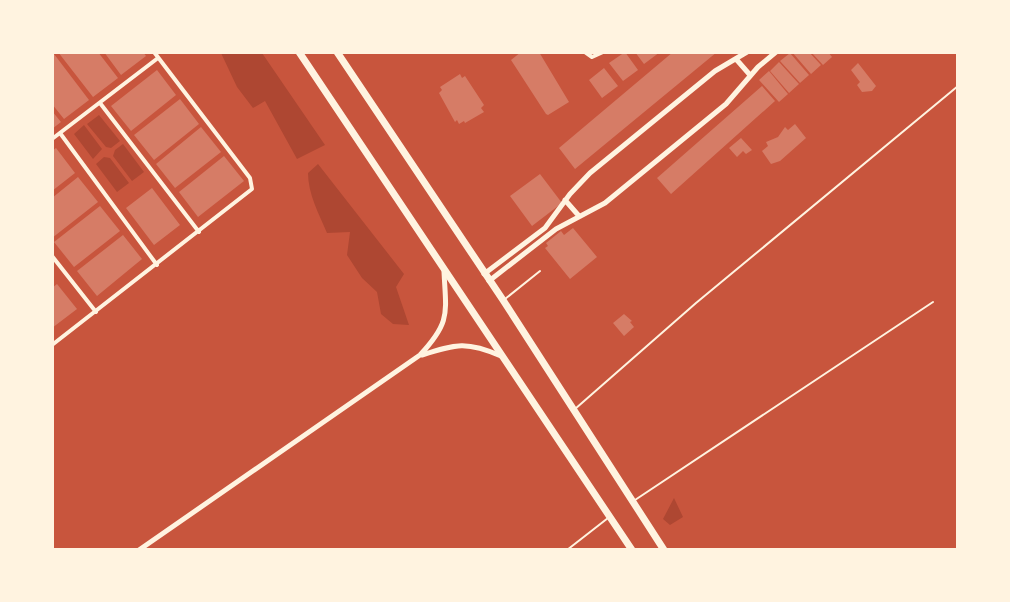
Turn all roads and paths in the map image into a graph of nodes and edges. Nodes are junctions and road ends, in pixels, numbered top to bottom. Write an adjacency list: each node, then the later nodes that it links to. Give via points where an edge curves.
1 (154, 52): 8 (street)
2 (299, 52): 23 (highway)
3 (337, 52): 24 (highway)
4 (585, 52): 5 (street, via 595,57)
5 (603, 52)
6 (747, 52): 9 (street)
7 (776, 52): 10 (street)
8 (158, 58): 12 (street); 19 (street, via 253,183 249,194)
9 (736, 59): 10 (street); 15 (street, via 715,71 590,173)
10 (750, 75): 16 (street, via 726,104 604,202)
11 (957, 86): 32 (lane)
12 (100, 103): 13 (street); 19 (street)
13 (60, 134): 14 (street); 21 (street)
14 (52, 139)
15 (566, 200): 16 (street); 17 (street)
16 (579, 216): 18 (street)
17 (550, 222): 18 (street); 24 (street)
18 (556, 229): 25 (street)
19 (199, 232): 21 (street)
20 (52, 256): 28 (street)
21 (157, 265): 28 (street)
22 (540, 271): 26 (lane)
23 (444, 272): 30 (street, via 446,316); 31 (highway)
24 (484, 274): 25 (highway)
25 (489, 281): 26 (highway)
26 (503, 300): 32 (highway)
27 (933, 302): 33 (lane)
28 (96, 312): 29 (street)
29 (52, 345)
30 (420, 355): 31 (street, via 463,344 477,345); 35 (street)
31 (501, 356): 34 (highway)
32 (572, 411): 33 (highway)
33 (632, 501): 38 (highway)
34 (610, 517): 36 (lane); 37 (highway)
35 (139, 549)
36 (567, 549)
37 (632, 549)
38 (664, 549)

